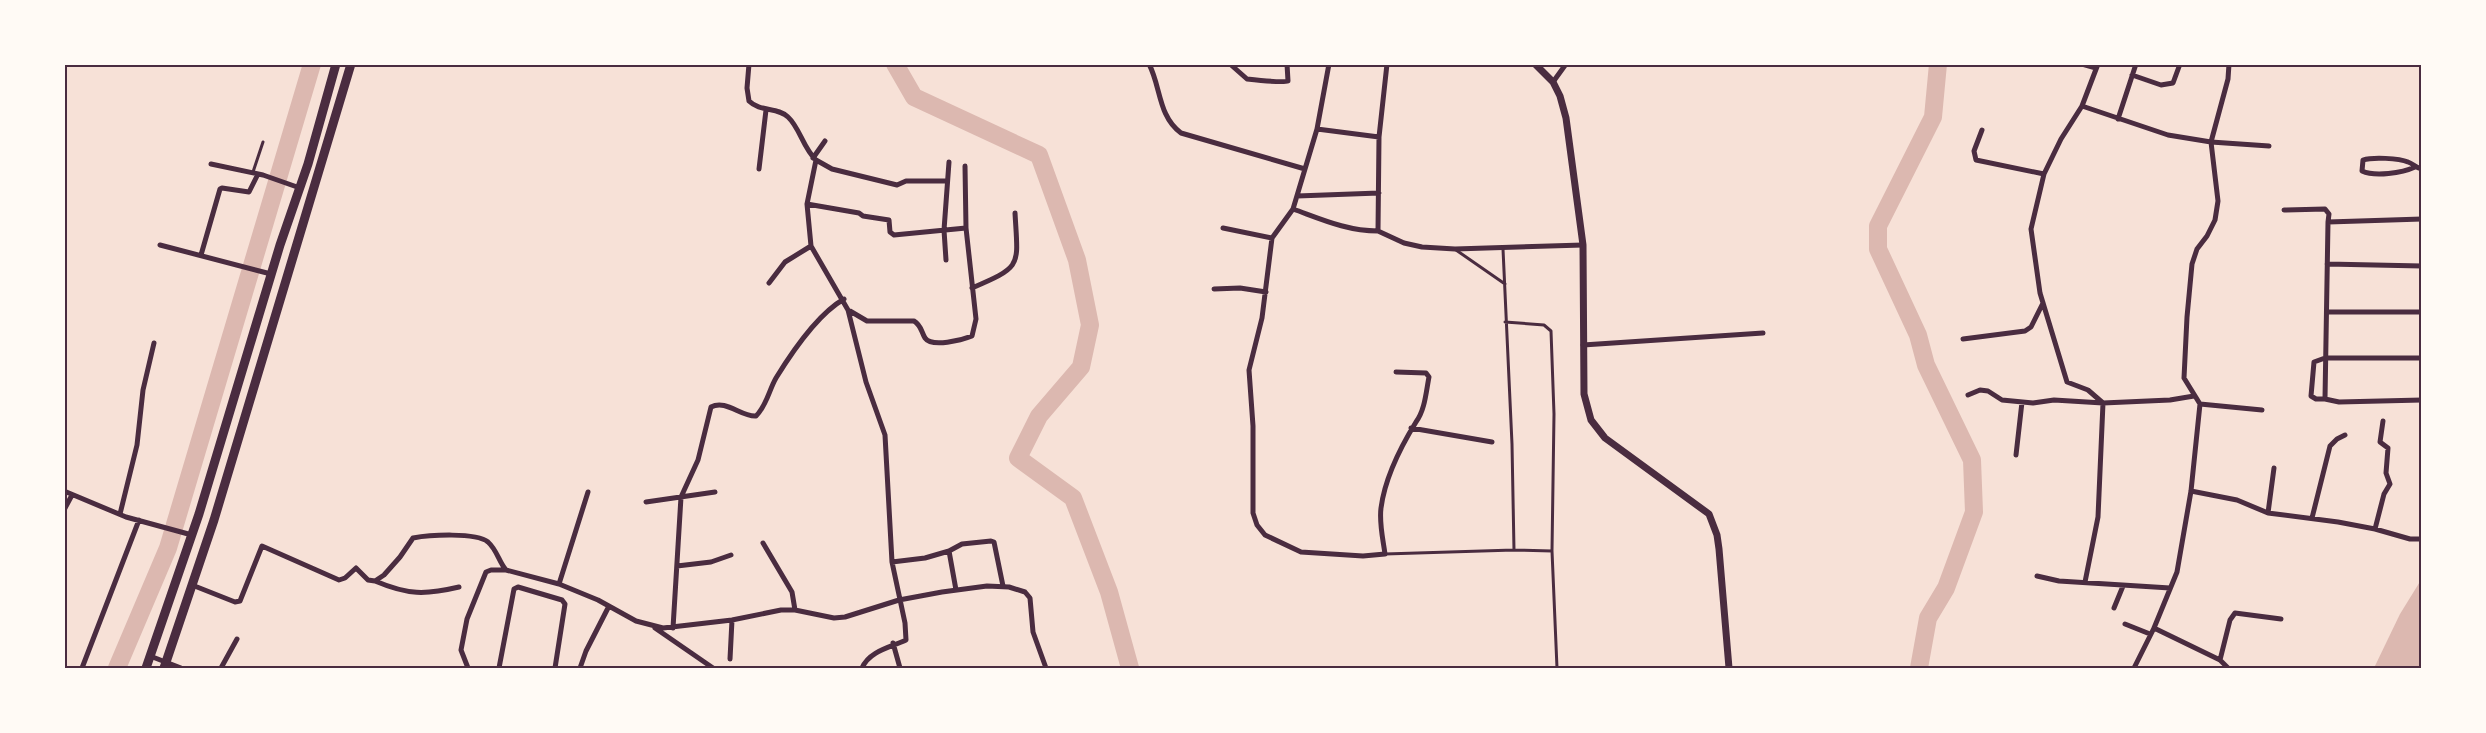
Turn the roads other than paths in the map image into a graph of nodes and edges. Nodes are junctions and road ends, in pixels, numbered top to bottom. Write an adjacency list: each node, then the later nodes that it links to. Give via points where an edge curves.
1 (336, 64): 38 (highway)
2 (351, 64): 122 (highway)
3 (749, 64): 19 (street, via 749,101)
4 (1149, 64): 34 (street, via 1160,103 1181,133)
5 (1230, 64): 6 (street, via 1247,79 1283,83 1288,81)
6 (1287, 64)
7 (1329, 64): 21 (street)
8 (1387, 64): 23 (street)
9 (1535, 64): 17 (street)
10 (1566, 64): 17 (street)
11 (2082, 64): 15 (street)
12 (2136, 64): 16 (street)
13 (2180, 64): 16 (street, via 2173,83 2161,86)
14 (2229, 64): 26 (street)
15 (2097, 66): 18 (street)
16 (2132, 75): 20 (street)
17 (1553, 82): 53 (street, via 1566,118)
18 (2082, 106): 20 (street); 35 (street)
19 (766, 110): 28 (street, via 786,115); 33 (street)
20 (2118, 119): 26 (street, via 2168,135)
21 (1317, 129): 23 (street); 34 (street)
22 (1982, 130): 35 (street, via 1974,151 1976,160)
23 (1379, 137): 39 (street)
24 (825, 141): 28 (street)
25 (263, 142): 36 (lane)
26 (2211, 142): 27 (street); 81 (street, via 2218,201 2213,226 2197,249 2187,317 2184,378)
27 (2269, 146)
28 (815, 159): 37 (street, via 832,169 897,185 906,180); 41 (street)
29 (949, 162): 37 (street)
30 (211, 164): 36 (street)
31 (965, 166): 47 (street)
32 (2418, 168): 32 (street, via 2409,162 2370,157 2363,160 2362,171 2368,174)
33 (759, 169)
34 (1305, 169): 40 (street)
35 (2044, 174): 68 (street, via 2031,230)
36 (259, 175): 38 (street); 57 (street, via 249,192 220,189)
37 (946, 181): 49 (street)
38 (300, 188): 61 (highway)
39 (1378, 193): 40 (street); 50 (street)
40 (1297, 196): 42 (street)
41 (807, 204): 49 (street, via 889,220 894,235); 54 (street)
42 (1293, 209): 50 (street, via 1351,229); 51 (street)
43 (2284, 210): 46 (street, via 2325,209)
44 (1015, 213): 64 (street, via 1015,264)
45 (2421, 219): 46 (street)
46 (2328, 222): 59 (street)
47 (966, 228): 49 (street); 64 (street)
48 (1223, 228): 51 (street)
49 (944, 230): 58 (street)
50 (1377, 231): 56 (street, via 1404,243)
51 (1272, 238): 66 (street)
52 (160, 245): 57 (street)
53 (1583, 245): 55 (street); 76 (street)
54 (811, 246): 62 (street, via 785,262); 67 (street)
55 (1503, 247): 56 (street); 63 (lane)
56 (1455, 249): 63 (lane)
57 (201, 255): 61 (street)
58 (946, 260)
59 (2327, 264): 60 (street); 70 (street)
60 (2421, 266)
61 (269, 273): 107 (highway)
62 (769, 283)
63 (1505, 285): 72 (lane)
64 (972, 288): 69 (street, via 976,319 975,332 969,338 933,343 914,321 867,321)
65 (1214, 289): 66 (street)
66 (1266, 292): 113 (street, via 1249,382 1253,426 1251,499 1257,525 1278,542 1301,552)
67 (844, 299): 69 (street); 99 (street, via 830,307 796,350 756,416 726,406 711,407 698,460)
68 (2043, 303): 74 (street, via 2025,331); 85 (street, via 2067,382 2088,390)
69 (849, 310): 115 (street, via 866,382 885,435)
70 (2328, 312): 71 (street); 77 (street)
71 (2421, 312)
72 (1505, 322): 110 (lane); 112 (lane, via 1544,325 1551,331)
73 (1763, 333): 76 (street)
74 (1963, 339)
75 (154, 343): 103 (street, via 143,390 137,445)
76 (1583, 345): 157 (street, via 1584,394 1596,430 1709,514 1719,549)
77 (2325, 358): 78 (street); 82 (street); 82 (street, via 2314,362 2311,396)
78 (2421, 358)
79 (1396, 372): 89 (street, via 1428,374 1421,411)
80 (1968, 395): 84 (street, via 1988,391 2002,400)
81 (2193, 396): 85 (street); 86 (street)
82 (2325, 399): 83 (street)
83 (2421, 400)
84 (2022, 402): 85 (street); 92 (street)
85 (2103, 403): 120 (street, via 2098,517)
86 (2200, 404): 87 (street); 95 (street)
87 (2262, 410)
88 (2383, 421): 106 (street, via 2380,442 2388,448 2386,473 2390,484)
89 (1411, 428): 91 (street); 113 (street, via 1383,495 1380,526)
90 (2345, 435): 104 (street, via 2330,446)
91 (1492, 442)
92 (2016, 455)
93 (2274, 468): 102 (street)
94 (64, 491): 98 (street)
95 (2191, 491): 102 (street, via 2237,500); 126 (street, via 2180,560)
96 (588, 492): 121 (street)
97 (715, 492): 99 (street)
98 (72, 495): 101 (street); 103 (street)
99 (681, 497): 100 (street); 116 (street)
100 (646, 502)
101 (64, 510)
102 (2268, 513): 104 (street)
103 (120, 514): 105 (street)
104 (2312, 518): 106 (street)
105 (139, 520): 107 (street); 144 (street)
106 (2375, 529): 108 (street)
107 (187, 534): 140 (highway)
108 (2421, 539)
109 (763, 543): 131 (street, via 792,592)
110 (1514, 550): 112 (lane); 113 (lane)
111 (949, 551): 115 (street); 123 (street, via 962,544 993,541); 127 (street)
112 (1552, 551): 156 (lane)
113 (1385, 554)
114 (731, 555): 116 (street)
115 (892, 562): 128 (street)
116 (677, 566): 136 (street)
117 (506, 570): 119 (street, via 483,538 422,537 413,538); 121 (street); 148 (street, via 486,572 467,619 461,650)
118 (2037, 576): 120 (street)
119 (375, 581): 122 (street, via 368,580 356,568 339,580 262,546 240,601); 125 (street, via 403,591 430,594)
120 (2085, 582): 124 (street)
121 (559, 584): 129 (street)
122 (192, 585): 143 (highway)
123 (1003, 586): 127 (street); 155 (street, via 1025,592 1030,598 1033,632)
124 (2123, 586): 126 (street); 130 (street)
125 (459, 587)
126 (2170, 588): 137 (street)
127 (956, 590): 128 (street)
128 (899, 600): 131 (street, via 834,618); 139 (street, via 906,640)
129 (609, 606): 135 (street); 151 (street)
130 (2114, 608)
131 (795, 609): 133 (street)
132 (2281, 619): 142 (street, via 2235,613)
133 (732, 620): 136 (street); 141 (street)
134 (2125, 624): 137 (street)
135 (651, 625): 136 (street); 152 (street)
136 (673, 628)
137 (2152, 631): 142 (street); 158 (street)
138 (237, 639): 147 (street)
139 (893, 643): 153 (street, via 867,660); 154 (street)
140 (150, 656): 143 (street); 145 (highway)
141 (730, 659)
142 (2220, 660): 159 (street)
143 (165, 665): 146 (street)
144 (82, 669)
145 (146, 669)
146 (181, 669)
147 (221, 669)
148 (468, 669)
149 (499, 669): 150 (street, via 516,587 565,604)
150 (555, 669)
151 (580, 669)
152 (713, 669)
153 (862, 669)
154 (900, 669)
155 (1046, 669)
156 (1557, 669)
157 (1729, 669)
158 (2134, 669)
159 (2228, 669)

